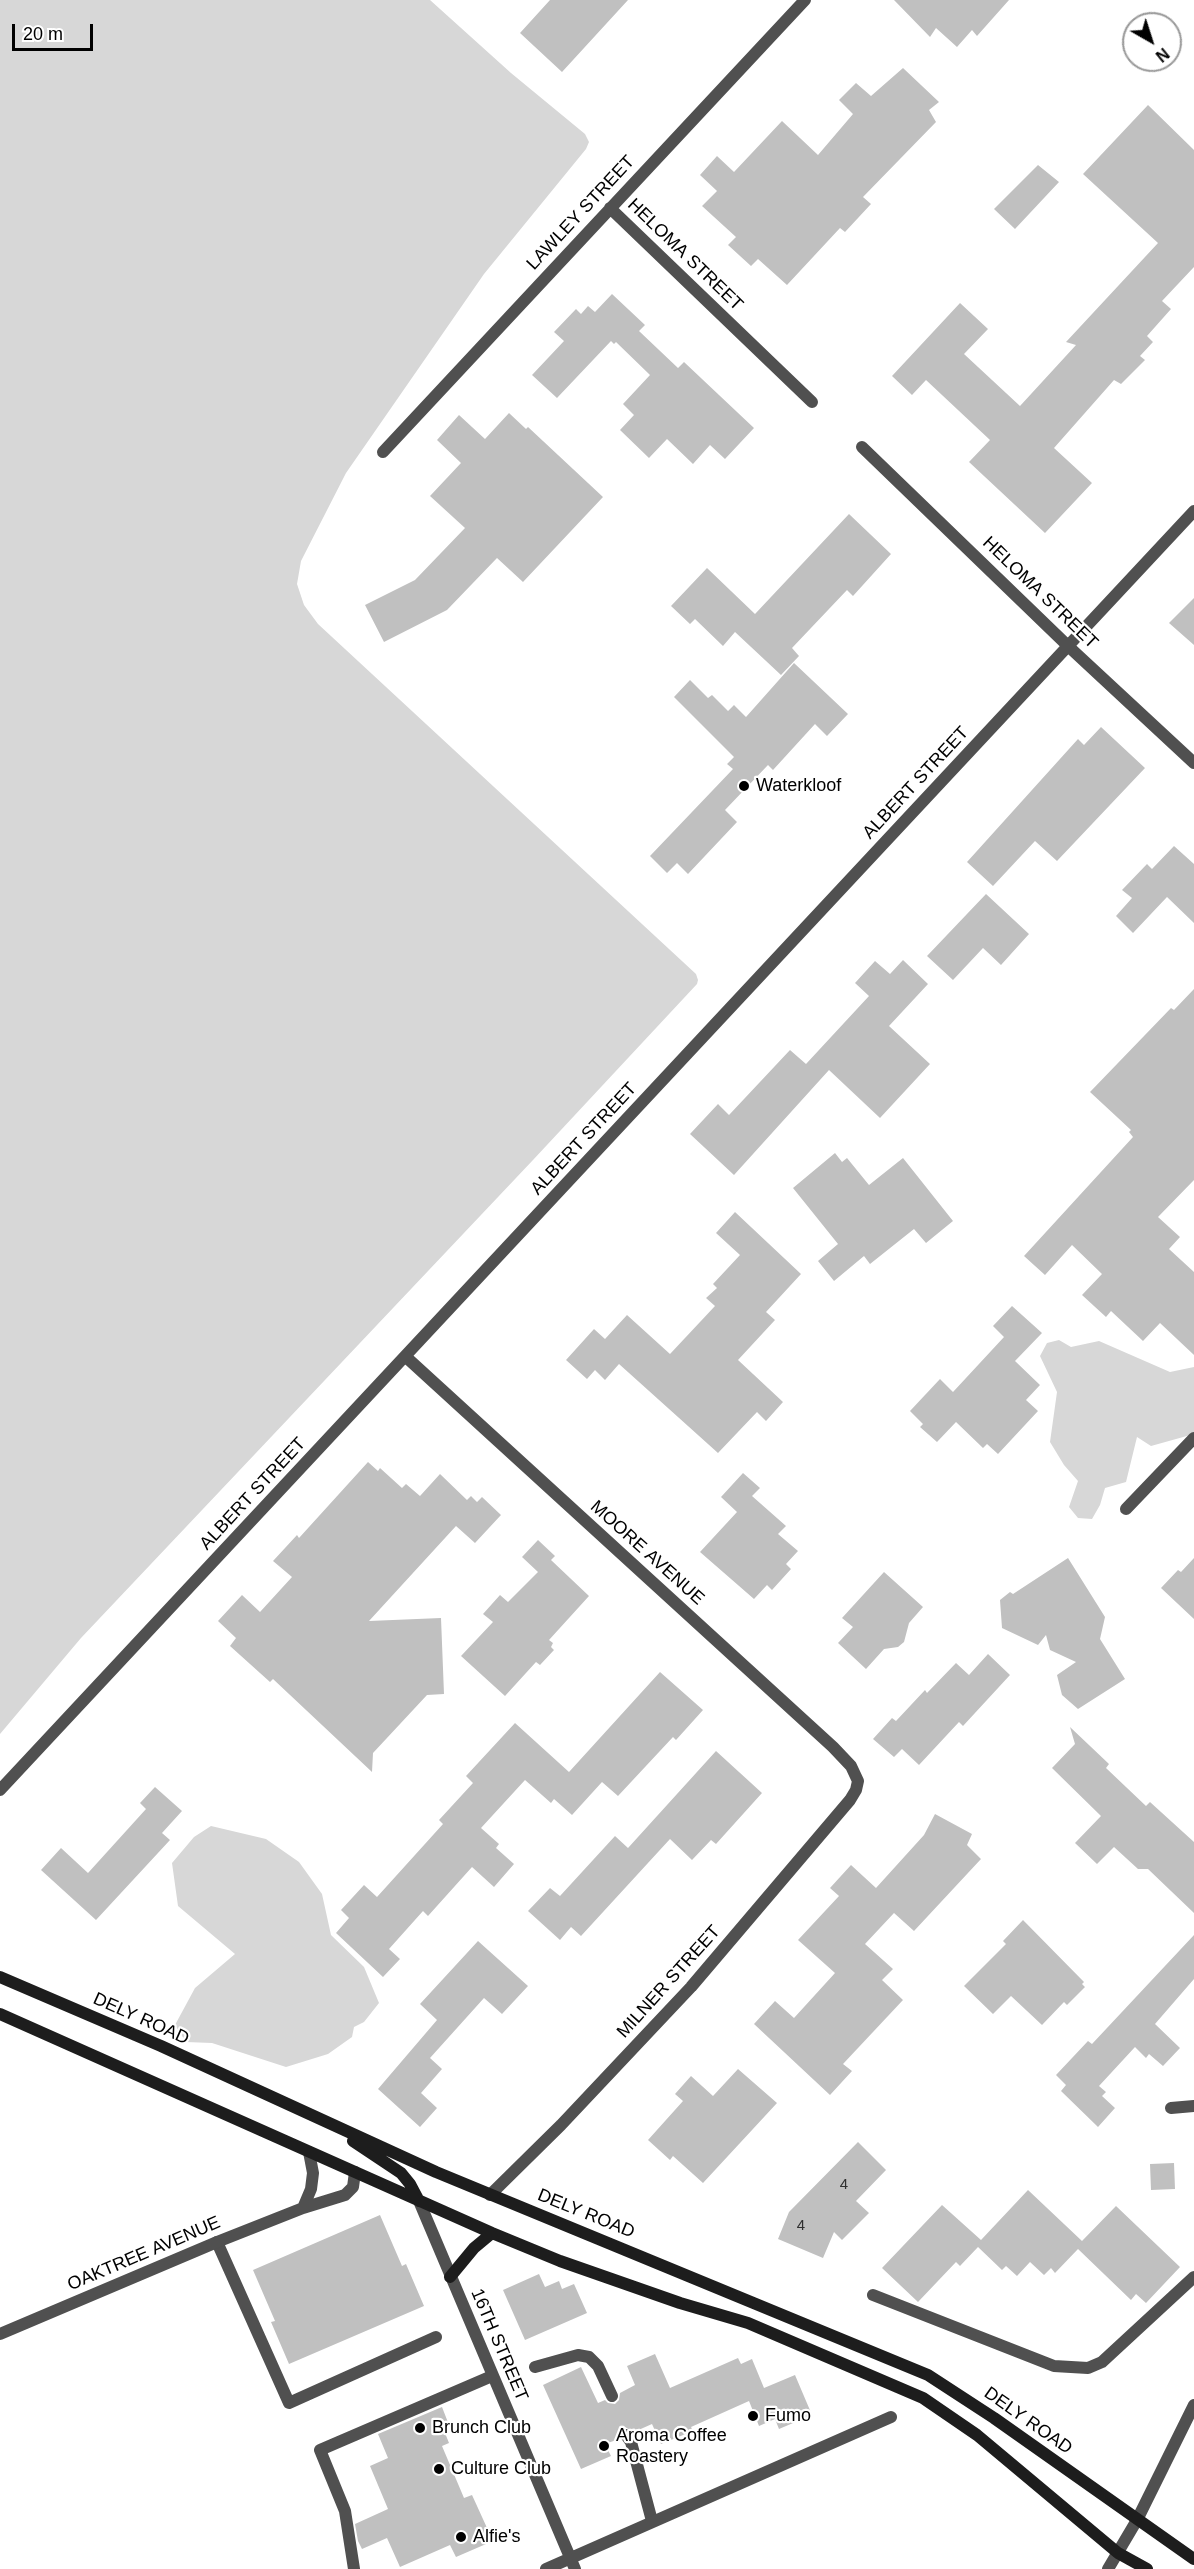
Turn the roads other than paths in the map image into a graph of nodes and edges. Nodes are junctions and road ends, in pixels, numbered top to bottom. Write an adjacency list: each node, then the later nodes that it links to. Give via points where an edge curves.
1 (805, 0): 2 (street, LAWLEY STREET)
2 (610, 208): 3 (street, HELOMA STREET); 5 (street, LAWLEY STREET)
3 (812, 402)
4 (862, 447): 7 (street, HELOMA STREET)
5 (383, 452)
6 (1194, 511): 7 (street, ALBERT STREET)
7 (1068, 646): 8 (street, HELOMA STREET); 9 (street, ALBERT STREET)
8 (1194, 764)
9 (406, 1357): 12 (street, MOORE AVENUE, via 833,1747 851,1766); 13 (street, ALBERT STREET)
10 (1194, 1438): 11 (street)
11 (1126, 1509)
12 (858, 1781): 21 (street, MILNER STREET, via 850,1800 691,1987)
13 (0, 1790)
14 (0, 1977): 18 (main road, DELY ROAD)
15 (0, 2014): 19 (main road)
16 (1194, 2106): 17 (street)
17 (1171, 2108)
18 (312, 2115): 21 (main road, DELY ROAD); 22 (main road, via 401,2173)
19 (309, 2152): 20 (main road); 23 (street, via 313,2173)
20 (355, 2172): 22 (main road); 23 (street, OAKTREE AVENUE, via 353,2187 345,2195)
21 (490, 2195): 37 (main road, DELY ROAD, via 928,2375)
22 (419, 2201): 24 (main road); 26 (street, 16TH STREET)
23 (303, 2208): 25 (street, OAKTREE AVENUE)
24 (492, 2233): 26 (main road); 39 (main road, via 560,2261 748,2323 923,2398 986,2441)
25 (217, 2242): 29 (street, OAKTREE AVENUE); 30 (street, via 289,2403)
26 (450, 2277): 32 (street, 16TH STREET)
27 (1194, 2277): 28 (street, via 1102,2361 1088,2368 1054,2366)
28 (873, 2295)
29 (0, 2334)
30 (436, 2337)
31 (536, 2367): 33 (street, via 578,2355 589,2357 598,2366)
32 (492, 2376): 41 (street, 16TH STREET); 42 (street, via 320,2450 345,2511)
33 (612, 2396)
34 (1194, 2405): 37 (street)
35 (891, 2417): 38 (street)
36 (626, 2435): 38 (street)
37 (1137, 2520): 39 (street); 40 (main road, DELY ROAD)
38 (651, 2521): 41 (street)
39 (1119, 2553): 44 (street); 45 (main road)
40 (1194, 2559)
41 (572, 2563): 43 (street)
42 (354, 2569)
43 (546, 2569)
44 (1108, 2569)
45 (1147, 2569)

